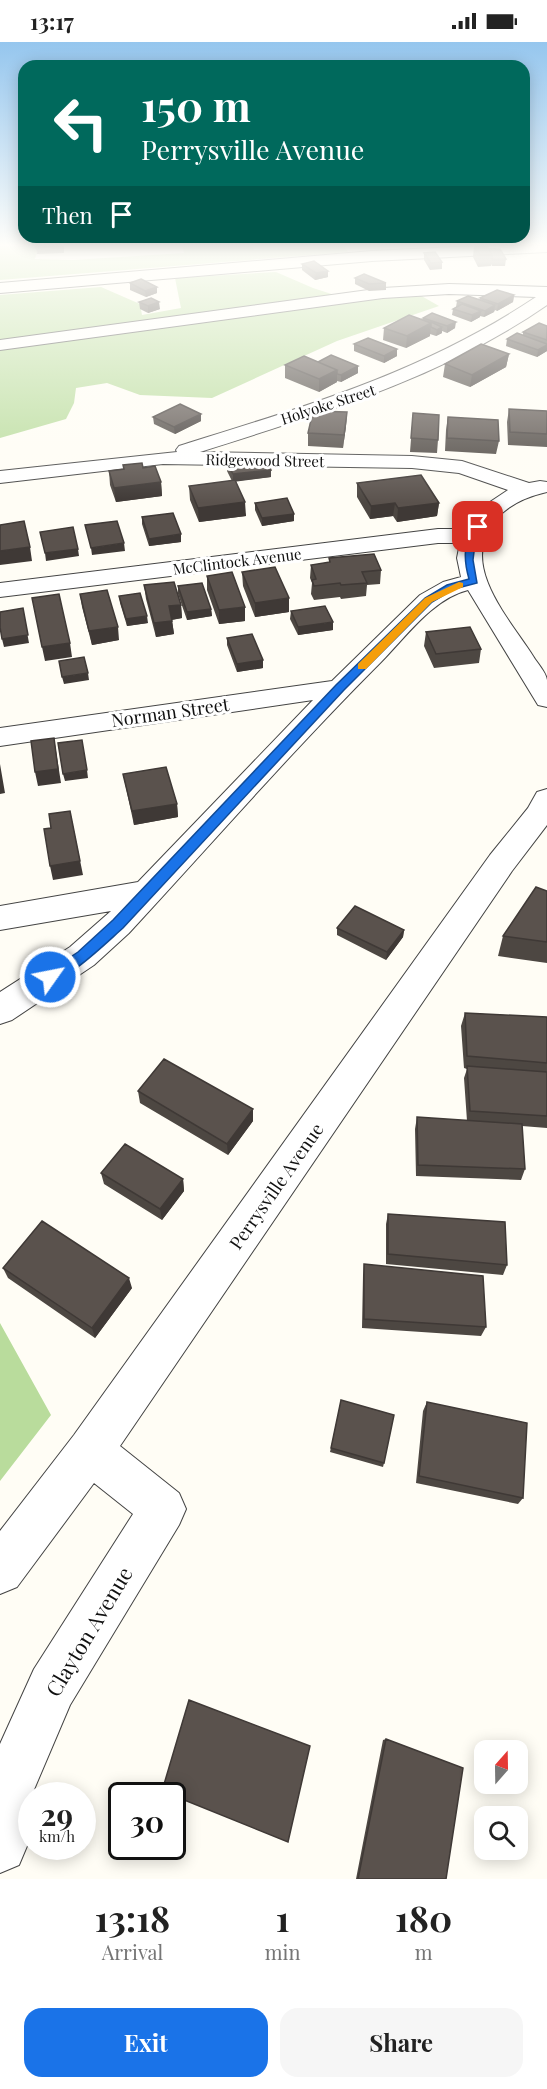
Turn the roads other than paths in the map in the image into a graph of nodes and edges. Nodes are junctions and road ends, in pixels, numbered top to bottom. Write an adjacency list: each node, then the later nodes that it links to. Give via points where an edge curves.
1 (98, 332): 3 (street)
2 (494, 332): 4 (street, Holyoke Street, via 411,375)
3 (0, 345)
4 (163, 458): 5 (street, Ridgewood Street); 6 (street, Ridgewood Street, via 412,462 462,467)
5 (0, 477)
6 (537, 488): 7 (street, via 498,505)
7 (473, 536): 8 (street, via 468,560); 9 (street, McClintock Avenue, via 438,536)
8 (474, 581): 10 (street, via 451,587 429,600); 11 (street)
9 (0, 590)
10 (340, 688): 12 (street, Norman Street); 14 (street)
11 (547, 699)
12 (0, 737)
13 (545, 812): 17 (street, Perrysville Avenue, via 494,873)
14 (150, 892): 15 (street); 16 (street, via 82,956)
15 (0, 918)
16 (0, 1010)
17 (90, 1451): 18 (street, Perrysville Avenue); 19 (street, Clayton Avenue, via 163,1509 52,1687 3,1798)
18 (0, 1570)
19 (0, 1846)

